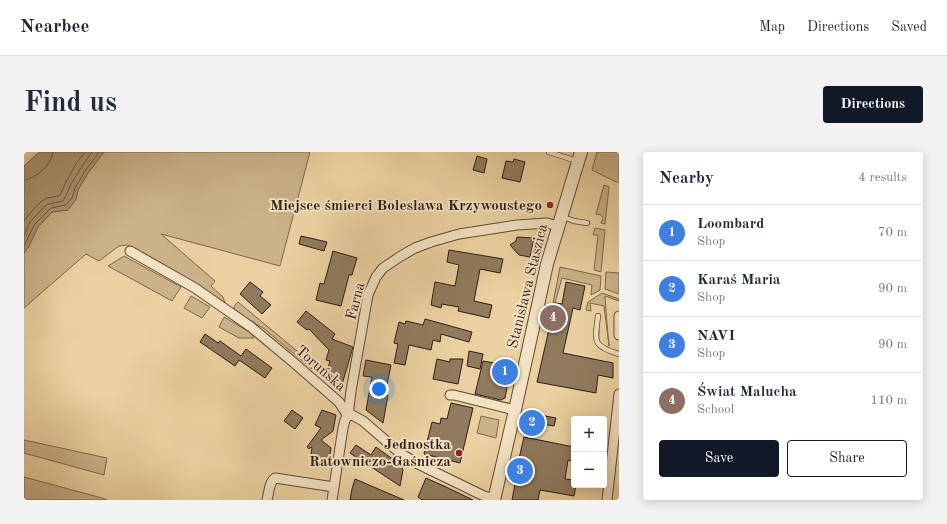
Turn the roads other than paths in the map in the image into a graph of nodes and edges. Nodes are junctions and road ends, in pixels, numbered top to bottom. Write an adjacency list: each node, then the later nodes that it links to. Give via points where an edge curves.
1 (552, 153): 2 (lane)
2 (580, 157): 3 (street, Stanisława Staszica)
3 (560, 221): 4 (lane); 12 (street, Stanisława Staszica, via 547,264); 13 (street, Farna, via 459,234 416,248 383,268 368,295)
4 (587, 223)
5 (130, 251): 13 (street, Toruńska, via 195,288 250,327 339,402)
6 (598, 316): 9 (lane, via 597,343 602,348)
7 (618, 316): 8 (street)
8 (619, 335)
9 (619, 354)
10 (619, 394): 18 (street)
11 (450, 395): 12 (street)
12 (515, 410): 17 (street, Stanisława Staszica)
13 (348, 416): 14 (street, Farna, via 343,428); 17 (street, via 352,415 363,421 400,453 418,464)
14 (334, 487): 15 (street, via 273,478); 16 (street, Farna)
15 (267, 500)
16 (332, 500)
17 (494, 500)
18 (607, 500)

